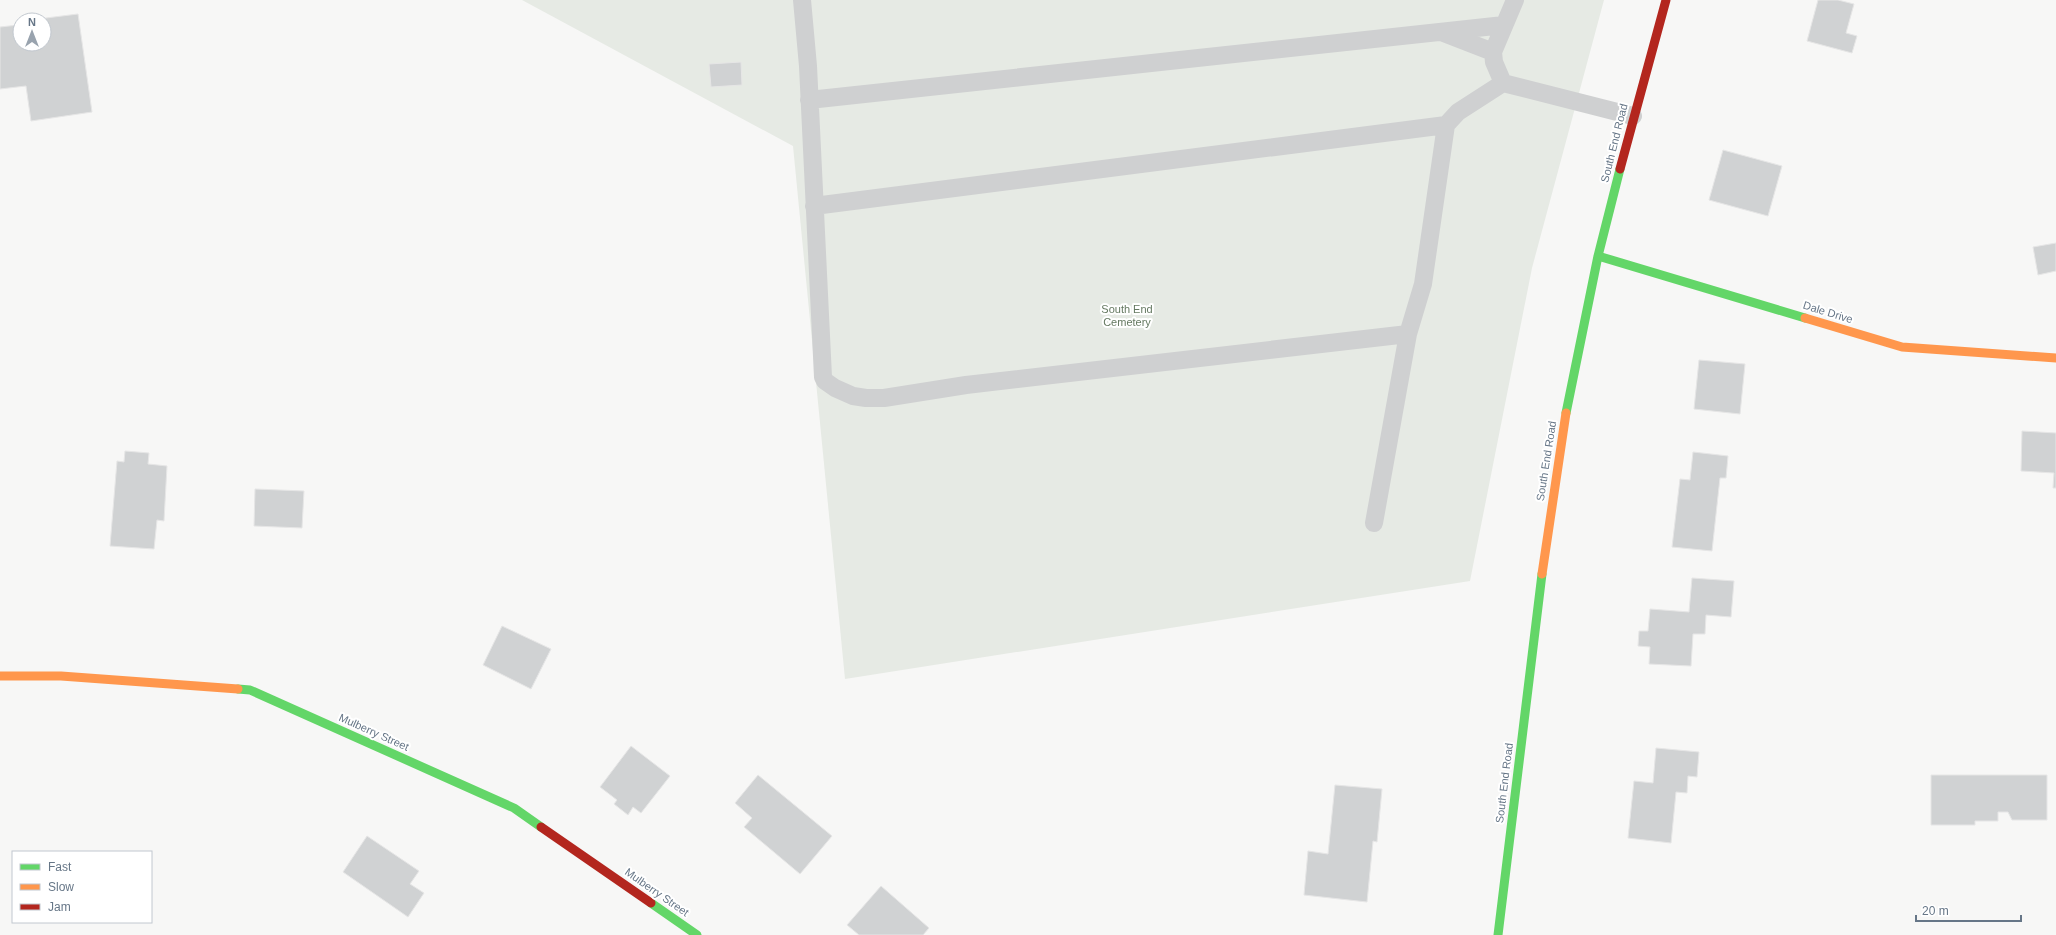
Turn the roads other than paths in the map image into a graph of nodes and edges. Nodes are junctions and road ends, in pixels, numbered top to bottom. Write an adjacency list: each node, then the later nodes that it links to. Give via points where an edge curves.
1 (802, 0): 8 (lane)
2 (1516, 0): 4 (lane)
3 (1666, 0): 9 (street, South End Road)
4 (1504, 25): 5 (lane); 6 (lane)
5 (1441, 32): 6 (lane); 8 (lane)
6 (1493, 52): 7 (lane, via 1494,62)
7 (1503, 83): 9 (lane); 10 (lane, via 1458,112)
8 (809, 100): 11 (lane)
9 (1632, 116): 12 (street, South End Road)
10 (1446, 125): 11 (lane); 13 (lane, via 1423,284)
11 (814, 206): 13 (lane, via 823,377 835,388 854,396 884,398 966,385)
12 (1598, 256): 14 (street, Dale Drive, via 1902,347); 18 (street, South End Road, via 1561,438 1535,626)
13 (1408, 334): 15 (lane)
14 (2056, 358)
15 (1374, 523)
16 (0, 676): 17 (street, Mulberry Street, via 61,676 250,690 514,808)
17 (697, 935)
18 (1498, 935)

